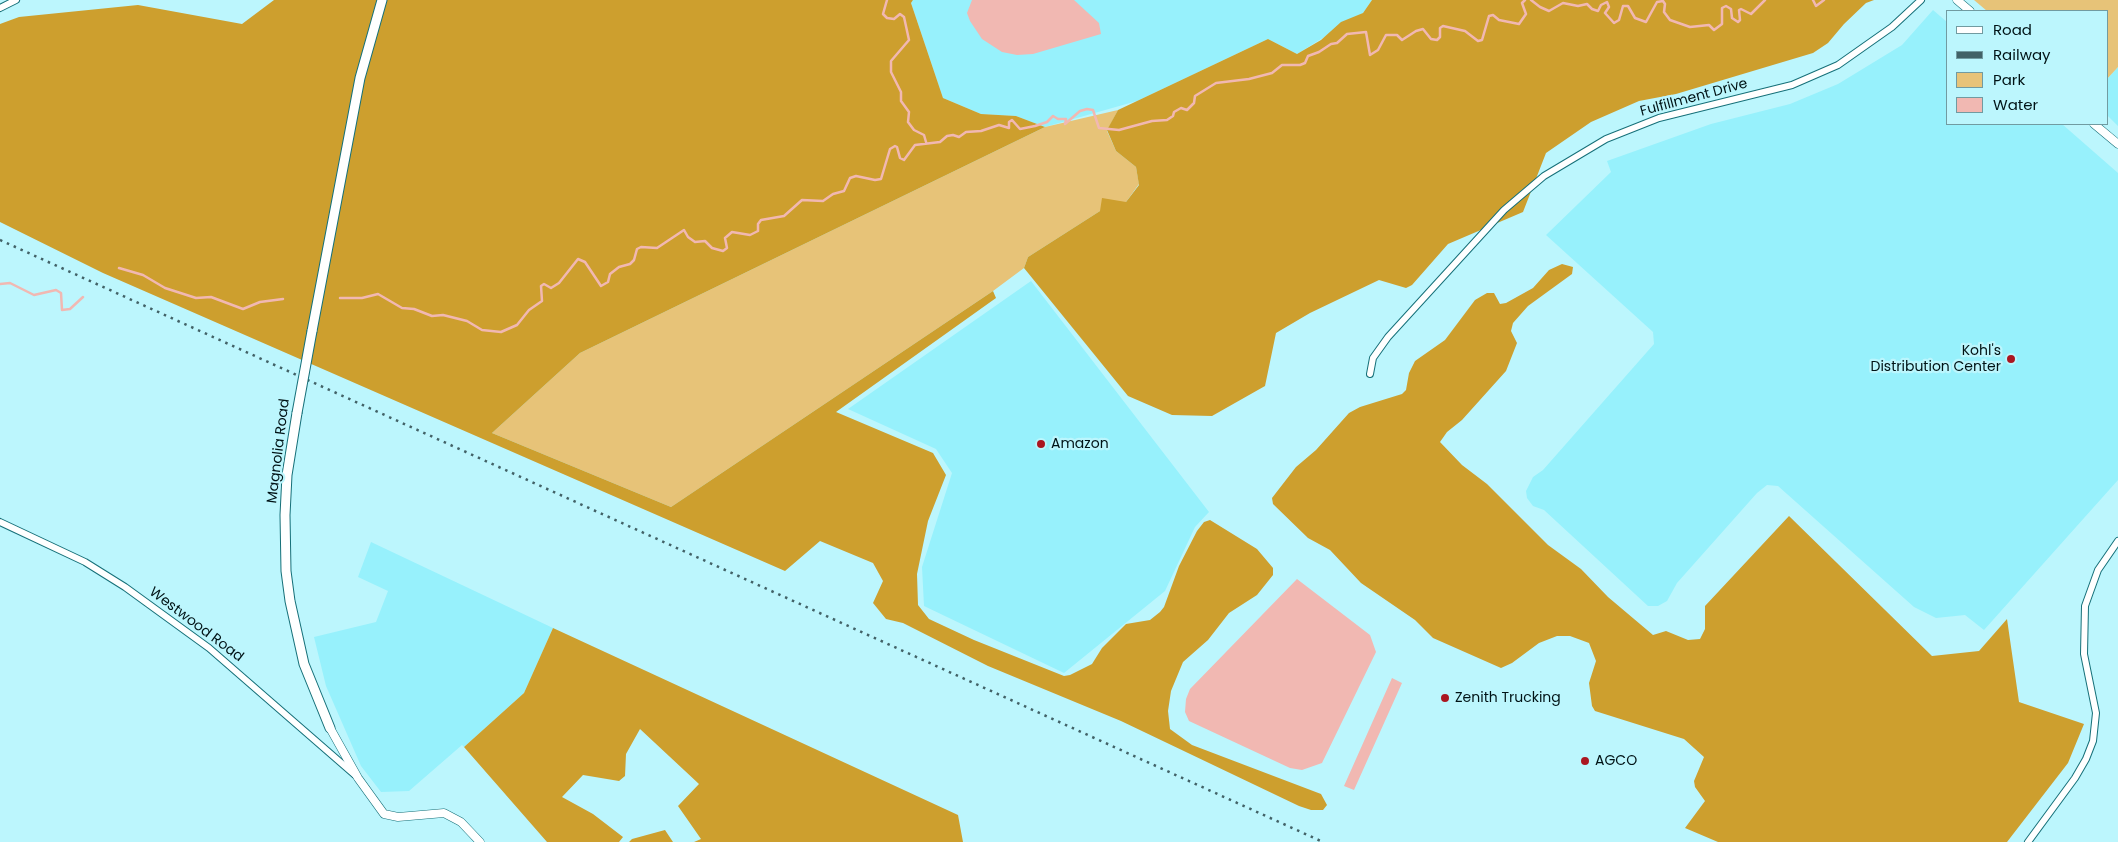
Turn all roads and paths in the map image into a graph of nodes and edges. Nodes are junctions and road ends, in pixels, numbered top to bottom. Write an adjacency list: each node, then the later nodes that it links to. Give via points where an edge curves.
1 (16, 0): 5 (street)
2 (382, 0): 12 (main road, Magnolia Road, bridge, via 360,78 296,413 285,515 287,581 296,633 304,664)
3 (1921, 0): 9 (street, Fulfillment Drive, via 1892,28 1838,65 1792,85 1659,118 1606,139 1544,176 1504,210 1388,337 1374,358)
4 (1957, 0): 6 (street)
5 (0, 8)
6 (1969, 10)
7 (2095, 125): 8 (street)
8 (2118, 144)
9 (1370, 374)
10 (0, 522): 13 (street, Westwood Road, via 85,562 125,587 209,648)
11 (2118, 541): 15 (street, via 2098,570 2085,606 2084,654 2096,713 2093,741 2075,778)
12 (330, 728): 13 (street, Magnolia Road)
13 (358, 778): 14 (street, Magnolia Road, via 384,814 398,817 444,813 461,822)
14 (480, 842)
15 (2028, 842)

